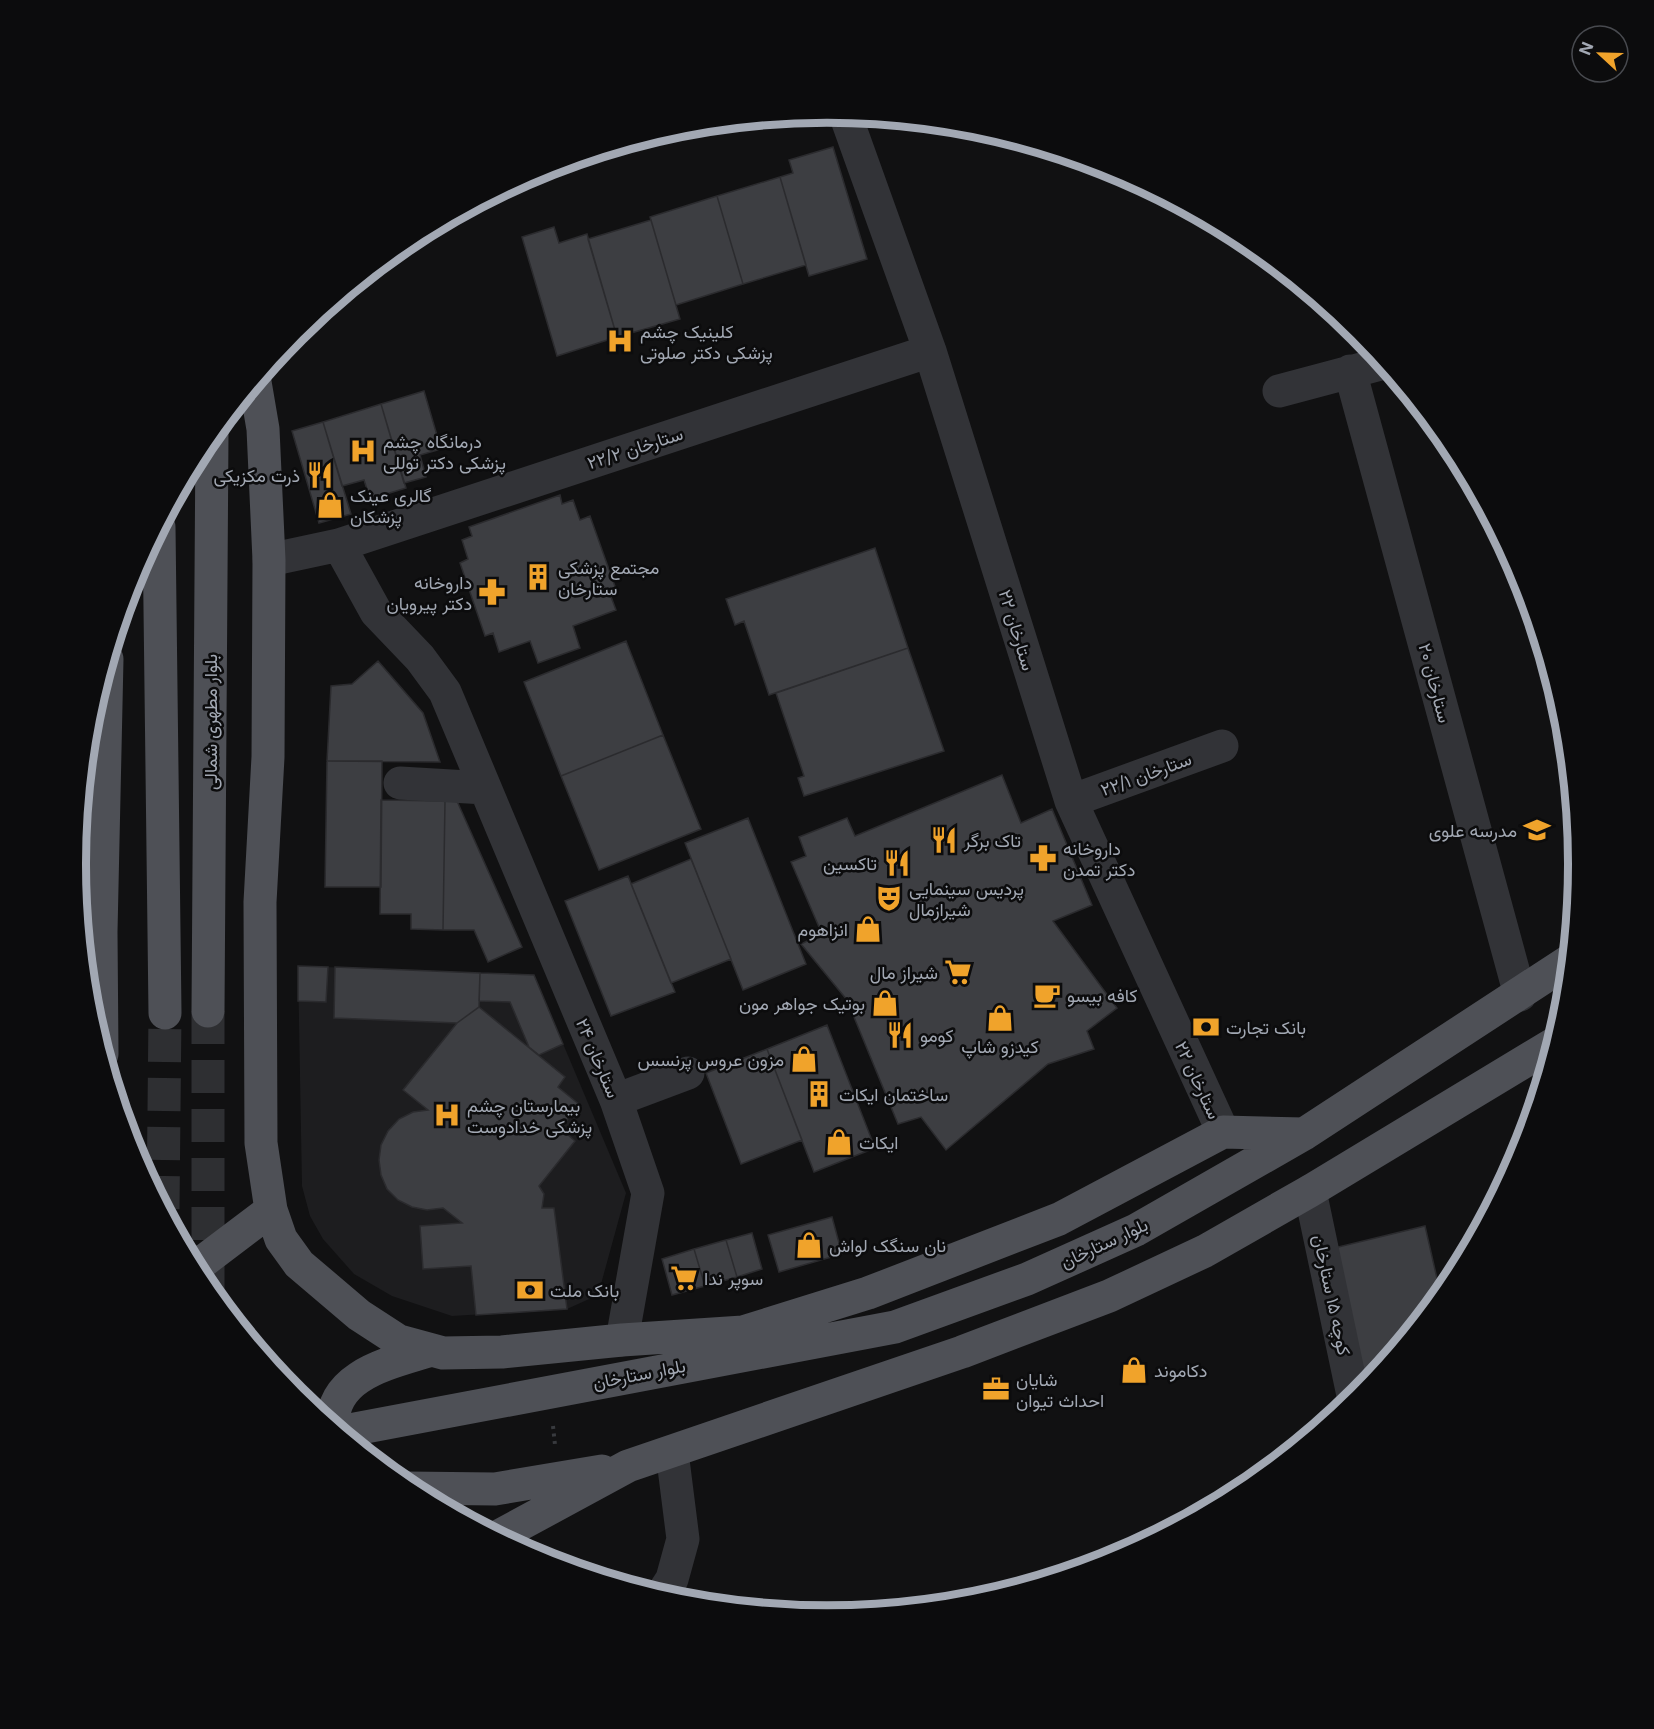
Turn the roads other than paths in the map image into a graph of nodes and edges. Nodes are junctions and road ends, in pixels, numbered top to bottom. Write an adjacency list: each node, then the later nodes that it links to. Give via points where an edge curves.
1 (849, 124): 2 (street, ۲۲ ستارخان)
2 (930, 351): 9 (street, ۲۲/۲ ستارخان); 15 (street, ۲۲ ستارخان)
3 (1374, 365): 4 (street)
4 (1350, 371): 5 (street); 19 (street, ۲۰ ستارخان)
5 (1279, 391)
6 (257, 392): 10 (main road, via 263,429)
7 (212, 450): 20 (main road, بلوار مطهرى شمالى)
8 (159, 543): 21 (main road)
9 (339, 545): 10 (street, ۲۲/۲ ستارخان); 14 (street, ۲۴ ستارخان, via 376,612 420,658 445,692)
10 (269, 560): 28 (main road, via 260,1043 261,1143)
11 (105, 700): 16 (main road)
12 (1222, 746): 15 (street, ۲۲/۱ ستارخان)
13 (400, 783): 14 (street)
14 (485, 788): 24 (street, ۲۴ ستارخان)
15 (1071, 801): 25 (street, ۲۲ ستارخان)
16 (91, 933): 18 (main road)
17 (1561, 966): 19 (main road, بلوار ستارخان)
18 (95, 981)
19 (1520, 994): 26 (main road, بلوار ستارخان)
20 (208, 1011)
21 (165, 1013)
22 (1545, 1049): 27 (main road)
23 (688, 1073): 24 (street)
24 (616, 1100): 30 (street, ۲۴ ستارخان, via 648,1193)
25 (1222, 1132): 26 (main road); 30 (main road, via 1059,1219 868,1293 743,1332)
26 (1304, 1134): 34 (main road, بلوار ستارخان, via 1136,1230 1027,1279 895,1327)
27 (1310, 1191): 32 (street, کوچه ۱۵ ستارخان); 35 (main road, via 1205,1251 1109,1296 962,1352)
28 (271, 1210): 29 (main road); 31 (main road, via 299,1264 327,1289 399,1341)
29 (201, 1261)
30 (622, 1340): 31 (main road, via 502,1352)
31 (431, 1350): 33 (main road, via 366,1372 346,1388 335,1404)
32 (1352, 1388)
33 (334, 1418)
34 (348, 1430)
35 (672, 1452): 36 (main road); 39 (street, via 683,1539)
36 (628, 1466): 37 (main road, via 495,1489); 38 (main road)
37 (425, 1487)
38 (505, 1533)
39 (666, 1588)

